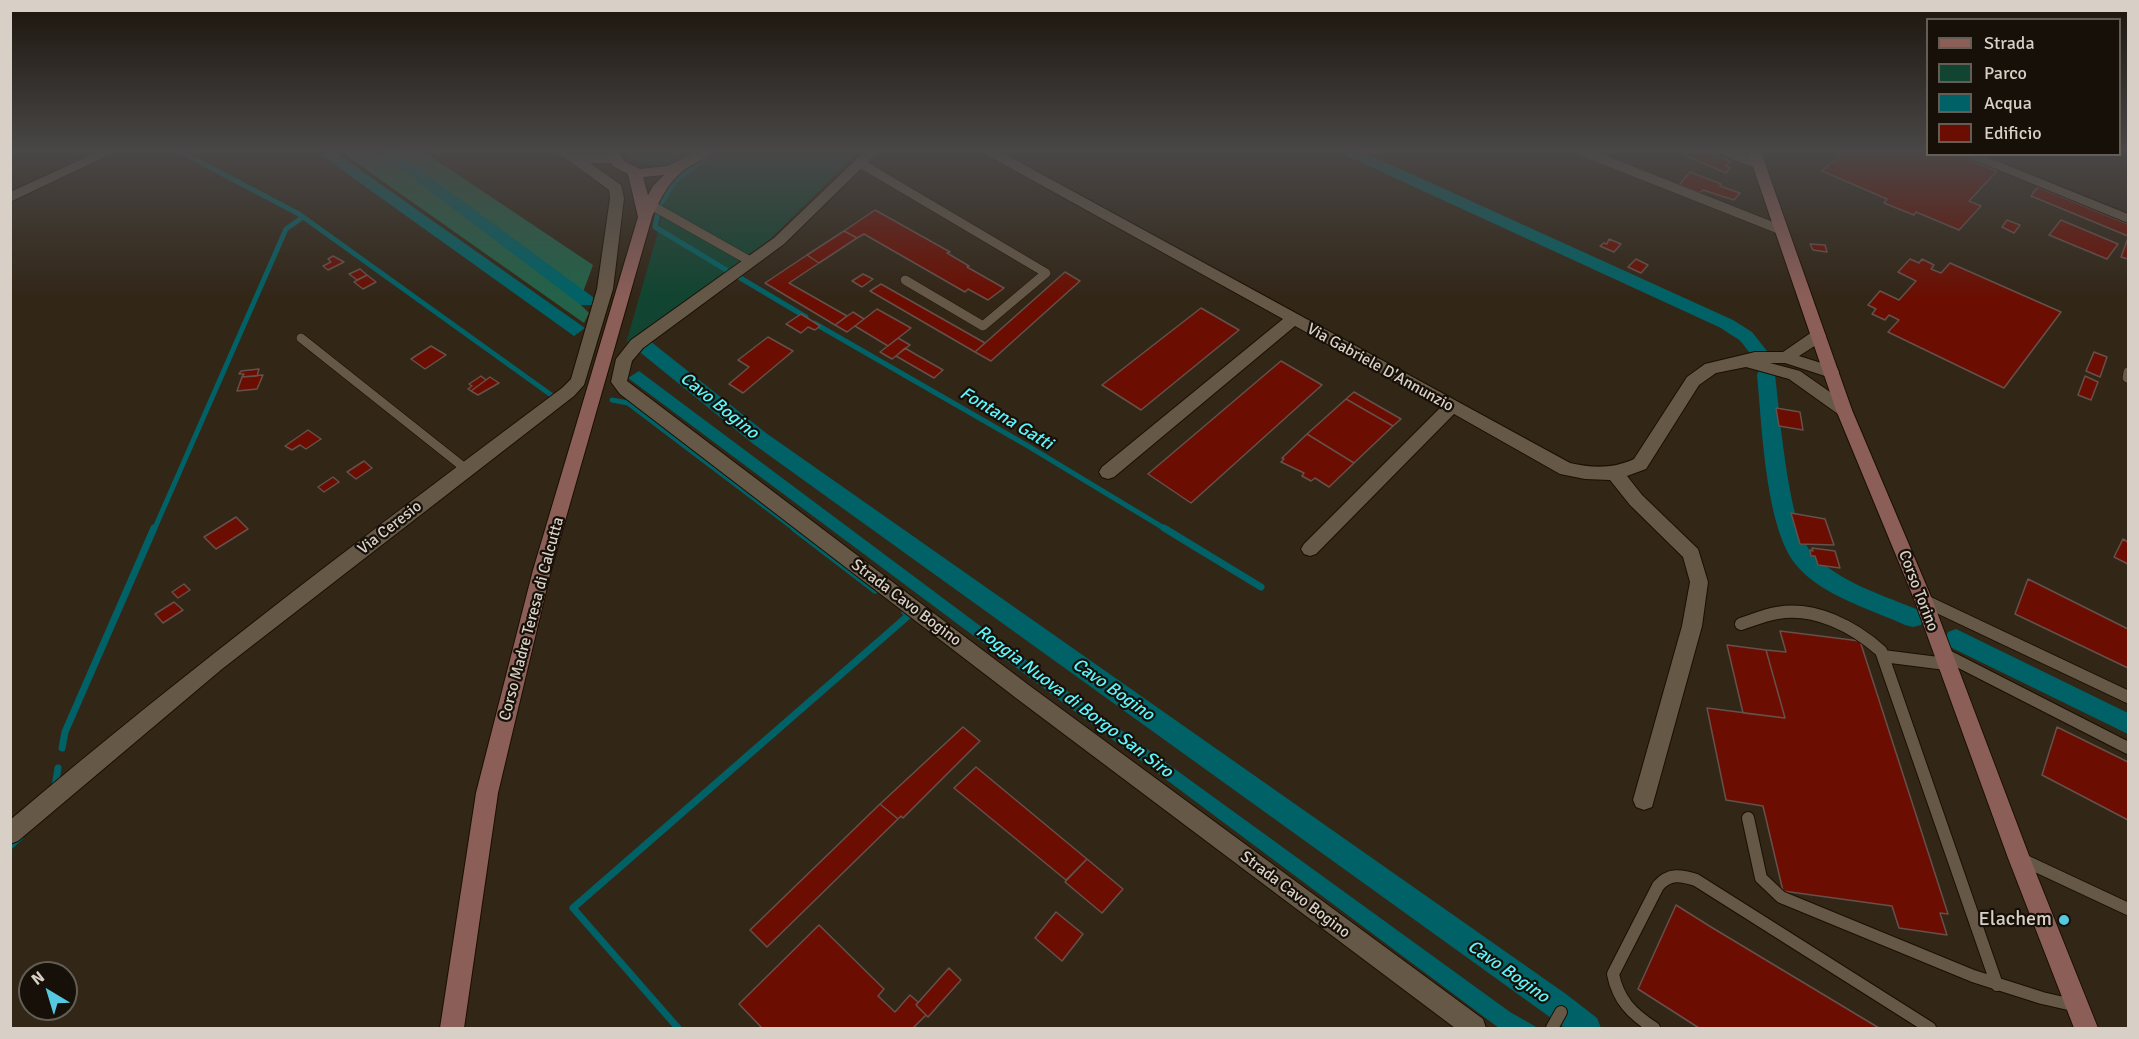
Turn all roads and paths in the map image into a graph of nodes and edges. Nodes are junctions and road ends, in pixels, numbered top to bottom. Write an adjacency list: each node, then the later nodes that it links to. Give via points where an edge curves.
1 (617, 200): 24 (street, Via Ceresio, via 605,289 578,381)
2 (644, 200): 10 (main road, Corso Madre Teresa di Calcutta)
3 (653, 200): 10 (main road, Corso Madre Teresa di Calcutta)
4 (821, 200): 13 (street, Strada Cavo Bogino, via 779,241)
5 (933, 200): 14 (lane, via 1046,273 983,326)
6 (1079, 200): 15 (street, Via Gabriele D'Annunzio)
7 (1706, 200): 12 (lane)
8 (1771, 200): 12 (main road, Corso Torino)
9 (2082, 200): 11 (street)
10 (648, 211): 13 (lane); 42 (main road, Corso Madre Teresa di Calcutta, via 542,570 487,793)
11 (2128, 219)
12 (1781, 230): 16 (main road, Corso Torino)
13 (750, 261): 43 (street, Strada Cavo Bogino, via 630,351 619,378 626,390)
14 (905, 280)
15 (1292, 320): 22 (street, Via Gabriele D'Annunzio); 25 (street)
16 (1818, 336): 18 (street); 20 (main road, Corso Torino)
17 (301, 338): 24 (lane)
18 (1786, 357): 19 (street, Via Gabriele D'Annunzio); 20 (street)
19 (1744, 362): 21 (street); 26 (street, Via Gabriele D'Annunzio, via 1711,368 1701,374 1640,464)
20 (1831, 372): 21 (street); 23 (main road, Corso Torino)
21 (1794, 375): 23 (street)
22 (1451, 407): 26 (street, Via Gabriele D'Annunzio, via 1566,469 1602,475); 27 (street)
23 (1844, 410): 28 (main road, Corso Torino)
24 (466, 469): 36 (street, Via Ceresio, via 223,656)
25 (1108, 472)
26 (1615, 473): 34 (street, via 1636,500 1691,554 1699,582 1692,626)
27 (1310, 549)
28 (1923, 600): 31 (main road, Corso Torino); 32 (lane)
29 (1741, 624): 30 (lane, via 1781,612 1809,613 1869,639)
30 (1883, 657): 31 (lane); 39 (lane)
31 (1944, 658): 33 (lane); 37 (main road, Corso Torino)
32 (2128, 697)
33 (2128, 748)
34 (1644, 800)
35 (1748, 818): 39 (lane, via 1761,878 1781,897)
36 (10, 834)
37 (2019, 858): 38 (lane); 40 (main road, Corso Torino)
38 (2128, 909)
39 (1997, 985): 40 (lane)
40 (2077, 1006): 47 (main road, Corso Torino)
41 (1561, 1012): 44 (lane)
42 (452, 1029)
43 (1474, 1029)
44 (1552, 1029)
45 (1654, 1029): 46 (lane, via 1621,1001 1612,974 1658,886 1669,876 1677,875 1696,880)
46 (1930, 1029)
47 (2086, 1029)

